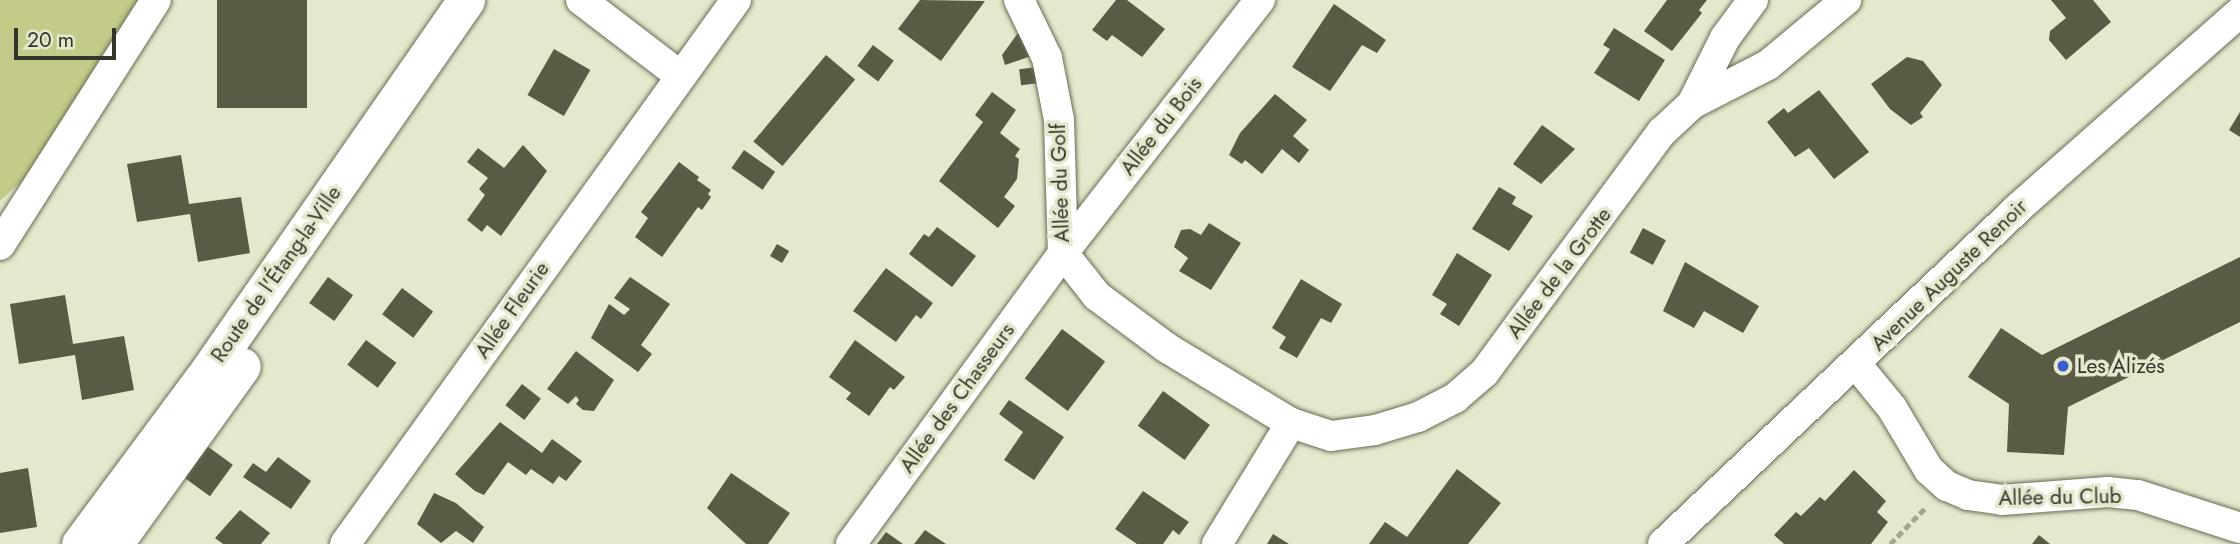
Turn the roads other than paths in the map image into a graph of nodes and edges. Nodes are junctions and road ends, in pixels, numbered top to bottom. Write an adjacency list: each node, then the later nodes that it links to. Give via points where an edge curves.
1 (156, 0): 13 (street)
2 (466, 0): 17 (street, Route de l'Étang-la-Ville)
3 (494, 0): 17 (street, Route de l'Étang-la-Ville)
4 (581, 0): 11 (street)
5 (736, 0): 11 (street, Allée Fleurie)
6 (1019, 0): 14 (street, Allée du Golf, via 1047,58 1059,120)
7 (1260, 0): 14 (street, Allée du Bois)
8 (1753, 0): 12 (street, Allée de la Grotte, via 1725,38)
9 (1846, 0): 12 (street, via 1768,65)
10 (2240, 12): 15 (street, Avenue Auguste Renoir, via 2020,207)
11 (679, 75): 20 (street, Allée Fleurie)
12 (1692, 104): 16 (street, Allée de la Grotte, via 1662,132 1484,373 1455,398 1418,417 1375,430 1331,436)
13 (0, 245)
14 (1063, 253): 16 (street, Allée du Golf, via 1097,296 1167,348); 21 (street, Allée des Chasseurs)
15 (1856, 363): 18 (street, Allée du Club, via 1892,408 1929,470 1947,486 1968,495 2002,500 2108,492 2138,495); 23 (street, Avenue Auguste Renoir)
16 (1292, 424): 22 (street)
17 (119, 522): 19 (street, Route de l'Étang-la-Ville)
18 (2240, 528)
19 (80, 544)
20 (345, 544)
21 (852, 544)
22 (1217, 544)
23 (1663, 544)

